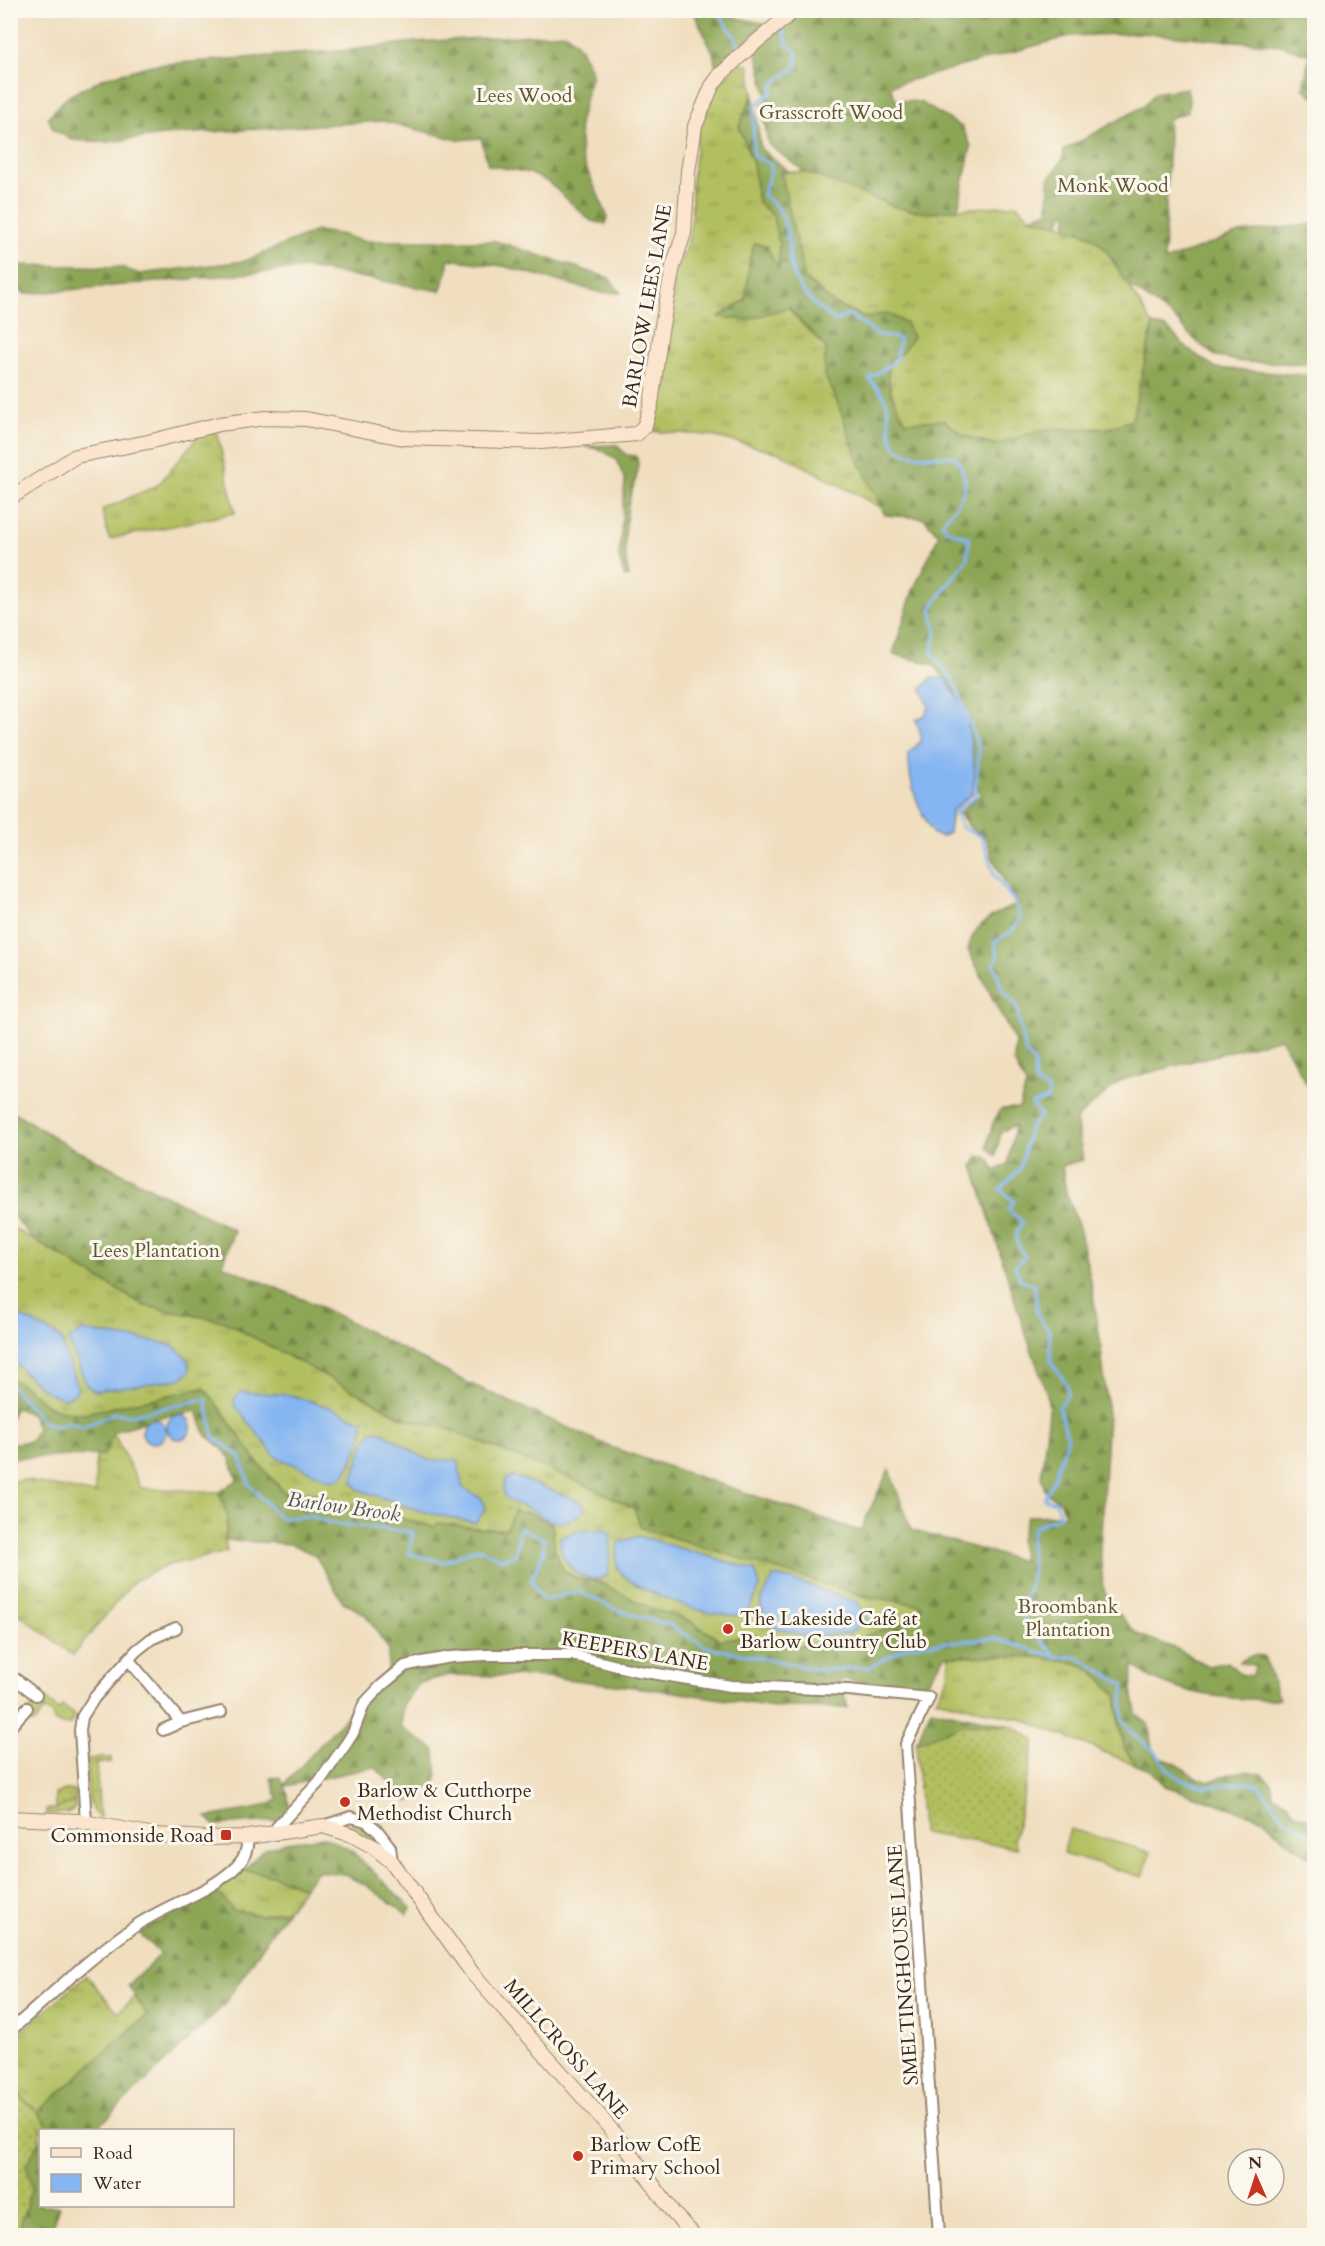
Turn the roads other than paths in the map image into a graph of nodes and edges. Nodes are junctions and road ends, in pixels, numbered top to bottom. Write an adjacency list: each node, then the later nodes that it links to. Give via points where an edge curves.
1 (795, 10): 2 (street, BARLOW LEES LANE, via 720,75 694,126 684,233 673,267 651,404 645,425 637,434 541,442 403,438 306,419 266,418 219,424 76,456)
2 (10, 498)
3 (176, 1628): 4 (street, via 151,1639)
4 (128, 1659): 10 (street); 14 (street, via 82,1717)
5 (10, 1675): 6 (street)
6 (36, 1695)
7 (929, 1698): 15 (street, KEEPERS LANE, via 848,1690 731,1686 633,1670 573,1655 485,1655 422,1662 405,1666 364,1704 346,1744 319,1782 277,1827); 19 (street, SMELTINGHOUSE LANE, via 906,1744)
8 (27, 1708): 11 (street)
9 (221, 1712): 10 (street)
10 (181, 1722): 12 (street)
11 (10, 1727)
12 (163, 1730)
13 (10, 1818): 14 (street)
14 (86, 1822): 16 (street, via 155,1835)
15 (278, 1833): 16 (street); 18 (street, MILLCROSS LANE, via 323,1826 352,1835 392,1862 473,1974 598,2114 674,2214)
16 (248, 1837): 17 (street, via 247,1853 237,1866 135,1926)
17 (10, 2031)
18 (695, 2235)
19 (939, 2235)

